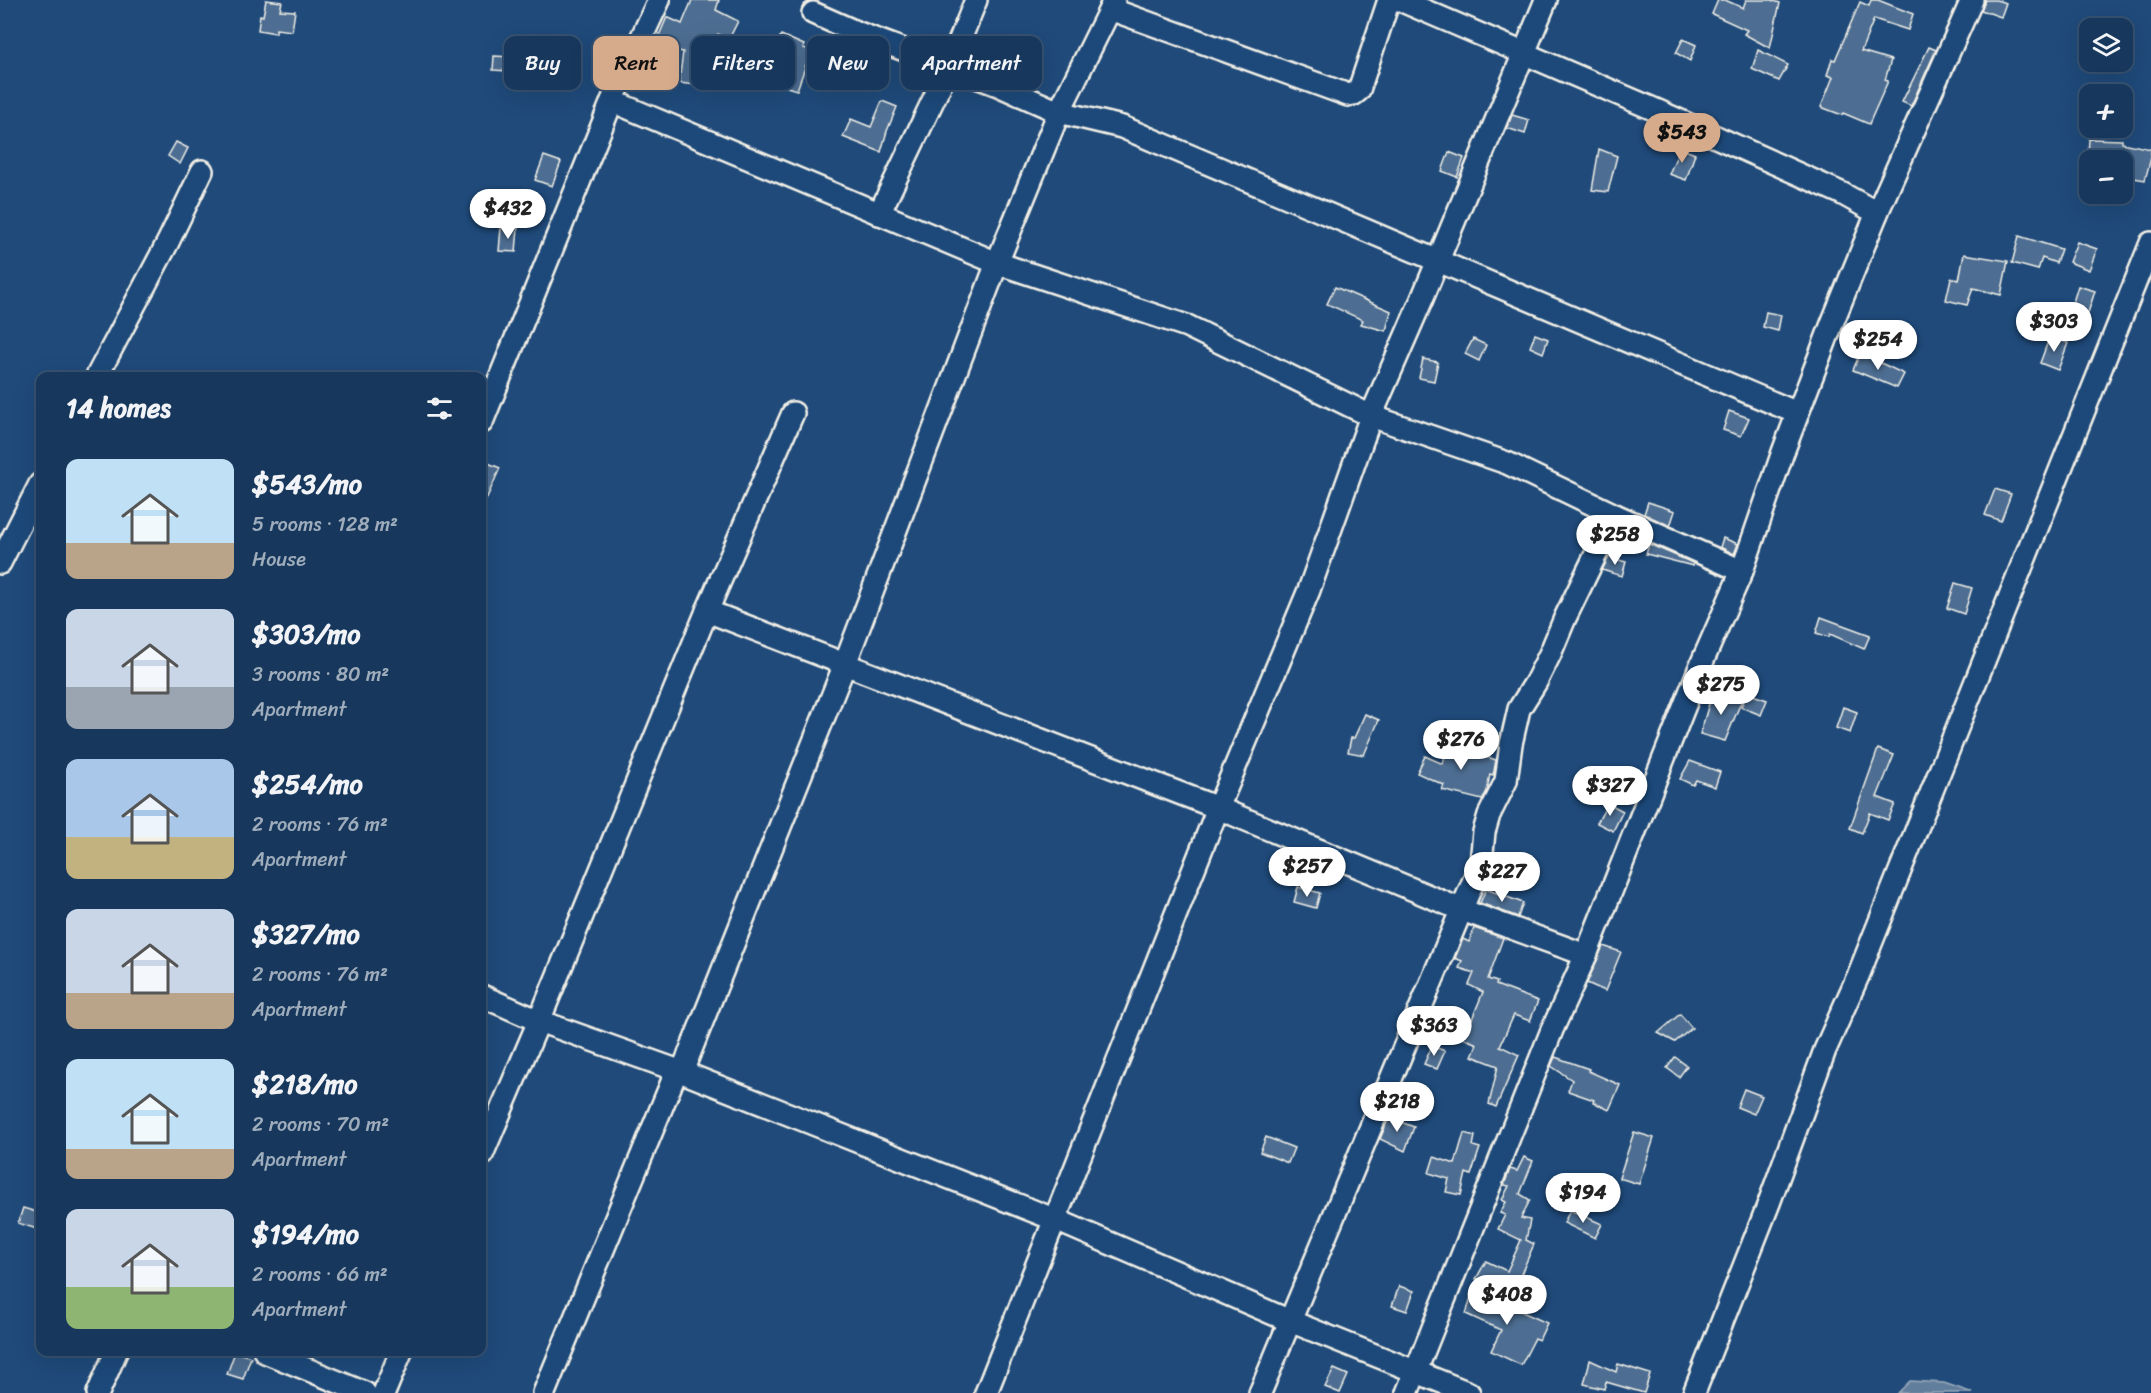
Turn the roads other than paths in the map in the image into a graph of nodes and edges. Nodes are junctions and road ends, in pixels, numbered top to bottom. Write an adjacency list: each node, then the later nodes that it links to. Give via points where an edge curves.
1 (659, 0): 14 (street)
2 (976, 0): 9 (street)
3 (1389, 0): 7 (street, via 1359,90 1348,95)
4 (1400, 0): 11 (street)
5 (1546, 0): 11 (street)
6 (1972, 0): 17 (street)
7 (1112, 5): 15 (street)
8 (813, 13): 10 (street)
9 (961, 36)
10 (901, 49)
11 (1523, 54): 17 (street, via 1830,188); 20 (street)
12 (938, 90): 18 (street)
13 (1005, 90): 15 (street)
14 (612, 101): 18 (street); 23 (street)
15 (1059, 112): 20 (street, via 1122,127); 21 (street)
16 (202, 171): 22 (street)
17 (1877, 213): 25 (street)
18 (879, 214): 21 (street)
19 (2151, 243): 54 (street, via 1825,1050)
20 (1437, 262): 25 (street); 26 (street)
21 (998, 263): 26 (street, via 1187,326); 32 (street)
22 (99, 372)
23 (486, 412)
24 (793, 413): 31 (street)
25 (1797, 413): 30 (street)
26 (1371, 416): 28 (street, via 1507,463); 33 (street, via 1309,590)
27 (36, 492): 29 (street)
28 (1615, 514): 30 (street); 34 (street, via 1550,654 1519,709 1506,780 1489,815 1481,863)
29 (0, 563)
30 (1742, 571): 35 (street)
31 (707, 611): 32 (street); 37 (street)
32 (845, 664): 33 (street); 38 (street)
33 (1218, 807): 34 (street); 40 (street)
34 (1462, 910): 35 (street); 41 (street)
35 (1586, 955): 45 (street)
36 (486, 998): 37 (street)
37 (539, 1021): 38 (street); 39 (street)
38 (680, 1071): 40 (street); 49 (street)
39 (486, 1146)
40 (1056, 1220): 41 (street); 50 (street)
41 (1290, 1321): 45 (street); 51 (street)
42 (114, 1356): 46 (street)
43 (275, 1356): 47 (street)
44 (399, 1356): 48 (street)
45 (1417, 1372): 52 (street); 53 (street)
46 (98, 1393)
47 (364, 1393)
48 (384, 1393)
49 (544, 1393)
50 (986, 1393)
51 (1260, 1393)
52 (1407, 1393)
53 (1469, 1393)
54 (1694, 1393)

